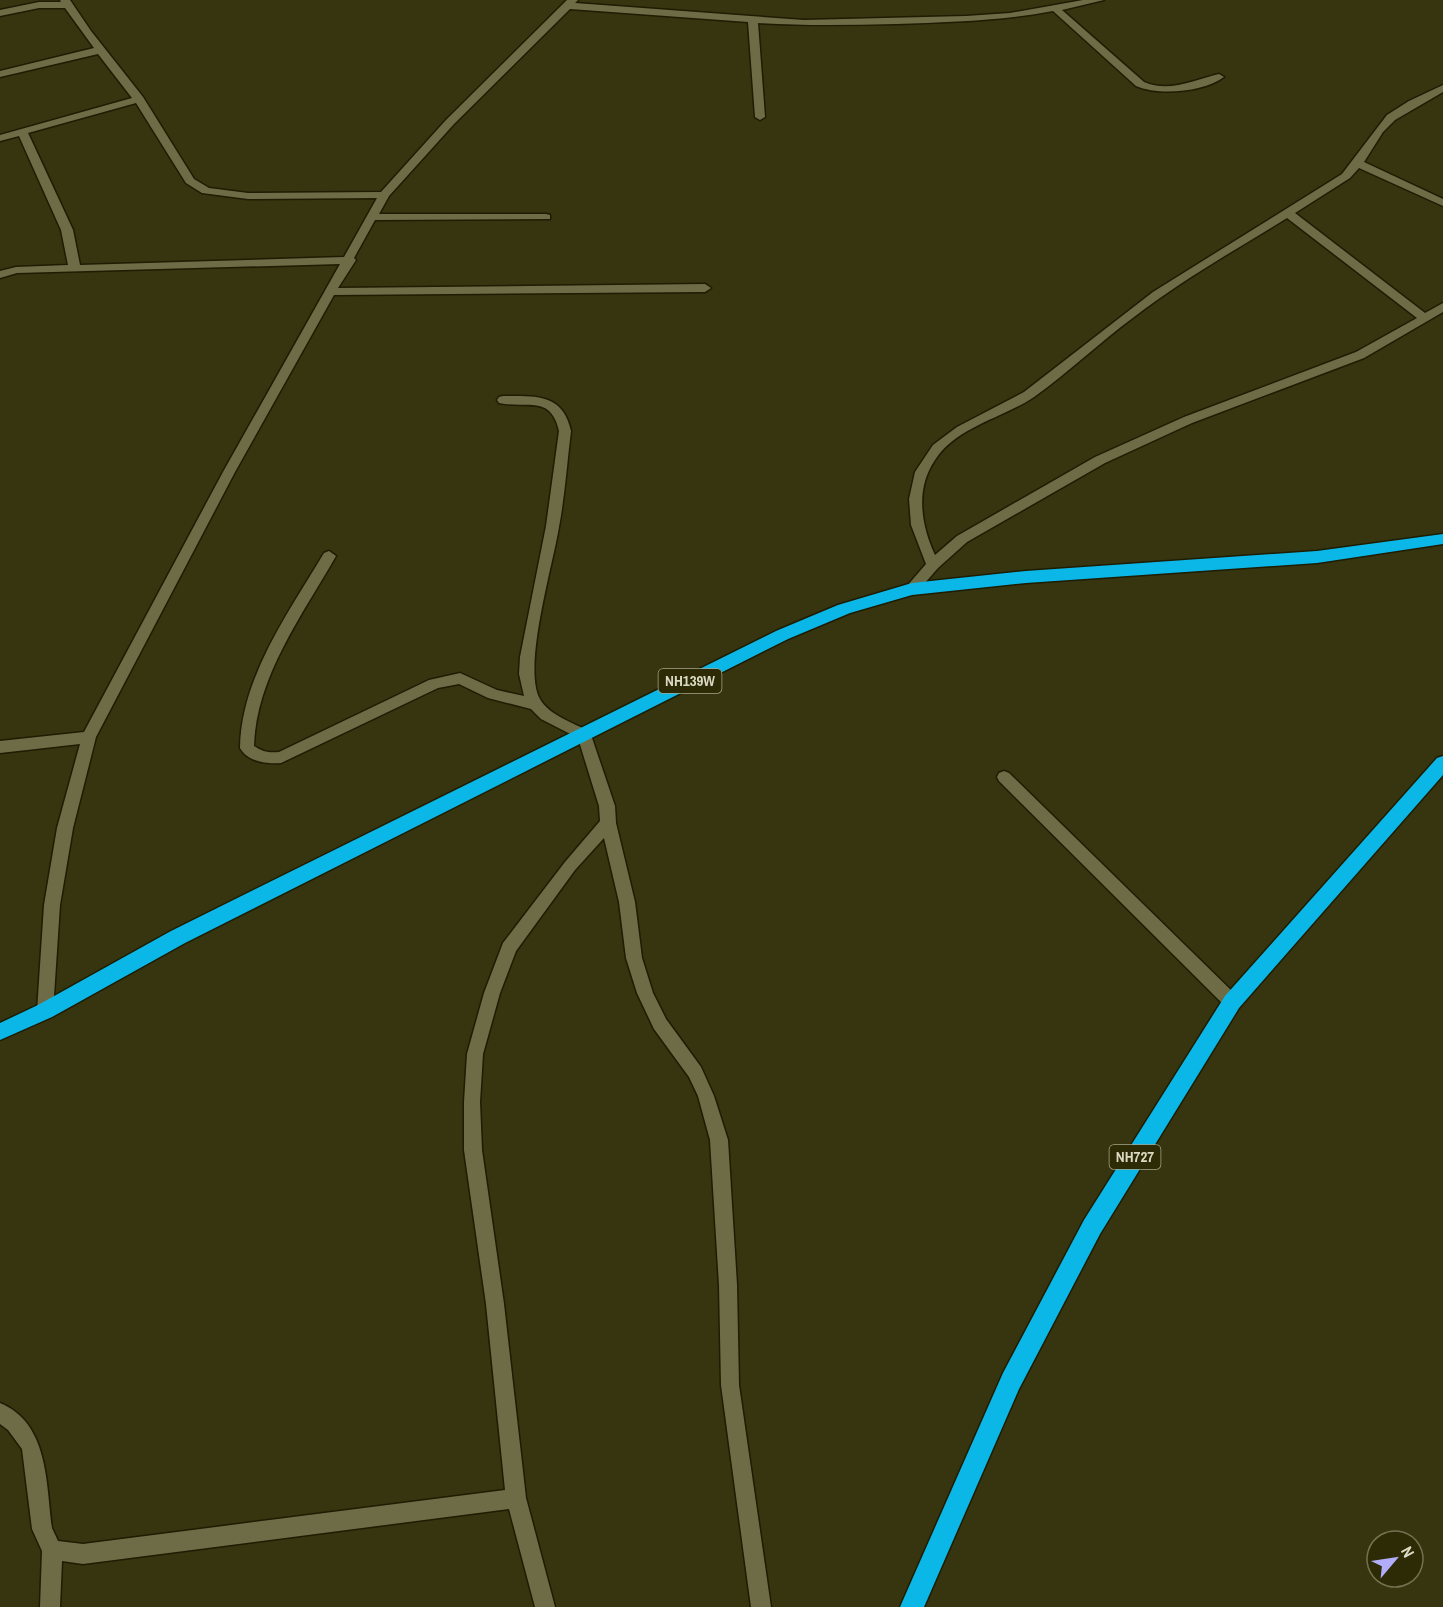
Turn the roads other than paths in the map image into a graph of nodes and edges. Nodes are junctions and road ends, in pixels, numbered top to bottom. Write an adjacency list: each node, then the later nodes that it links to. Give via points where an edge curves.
1 (1099, 0): 4 (street)
2 (66, 3): 5 (street); 7 (street)
3 (571, 3): 6 (street); 16 (street, via 450,122)
4 (1056, 9): 6 (street, via 966,19); 9 (street, via 1148,89 1164,91)
5 (0, 14)
6 (753, 21): 12 (street)
7 (100, 50): 8 (street); 11 (street)
8 (0, 74)
9 (1219, 77)
10 (1443, 88): 15 (street, via 1386,122)
11 (139, 99): 13 (street); 16 (street, via 190,181 206,191 248,196)
12 (760, 117)
13 (22, 132): 14 (street); 22 (street, via 67,230)
14 (0, 138)
15 (1359, 164): 17 (street); 18 (street)
16 (384, 195): 19 (street)
17 (1443, 203)
18 (1289, 213): 27 (street); 31 (street, via 1131,313 1029,394 945,440 930,457 917,486 915,513 919,536)
19 (373, 217): 20 (street); 21 (street)
20 (546, 217)
21 (350, 260): 22 (street); 25 (street)
22 (75, 268): 23 (street, via 16,270)
23 (0, 275)
24 (705, 288): 25 (street)
25 (331, 292): 35 (street, via 229,472)
26 (1443, 307): 27 (street)
27 (1425, 319): 31 (street, via 1360,355 1188,420 1100,460 962,539)
28 (503, 400): 33 (street, via 548,403 564,419 553,526 528,657 526,678)
29 (1443, 539): 32 (highway, NH139W, via 1317,557)
30 (329, 556): 33 (street, via 258,685 246,738 247,748 256,756 281,757 450,679 459,678 494,694)
31 (933, 565): 32 (street)
32 (912, 589): 34 (highway, NH139W, via 844,609 782,635)
33 (534, 704): 34 (street, via 544,715)
34 (584, 735): 39 (street, via 607,806); 41 (highway, NH139W, via 178,937)
35 (89, 738): 36 (street); 41 (street, via 65,828 52,905)
36 (0, 747)
37 (1443, 763): 40 (highway, NH727)
38 (1004, 777): 40 (street)
39 (608, 823): 44 (street, via 509,948 475,1054 474,1150); 48 (street, via 627,903 634,958 645,993 660,1024 694,1072 719,1140 730,1385)
40 (1232, 1002): 49 (highway, NH727, via 1092,1227 1011,1381)
41 (45, 1011): 42 (highway, NH139W)
42 (0, 1032)
43 (0, 1412): 45 (street, via 15,1423 31,1446 42,1529)
44 (516, 1498): 45 (street, via 83,1554); 47 (street)
45 (52, 1550): 46 (street)
46 (50, 1607)
47 (545, 1607)
48 (760, 1607)
49 (912, 1607)

